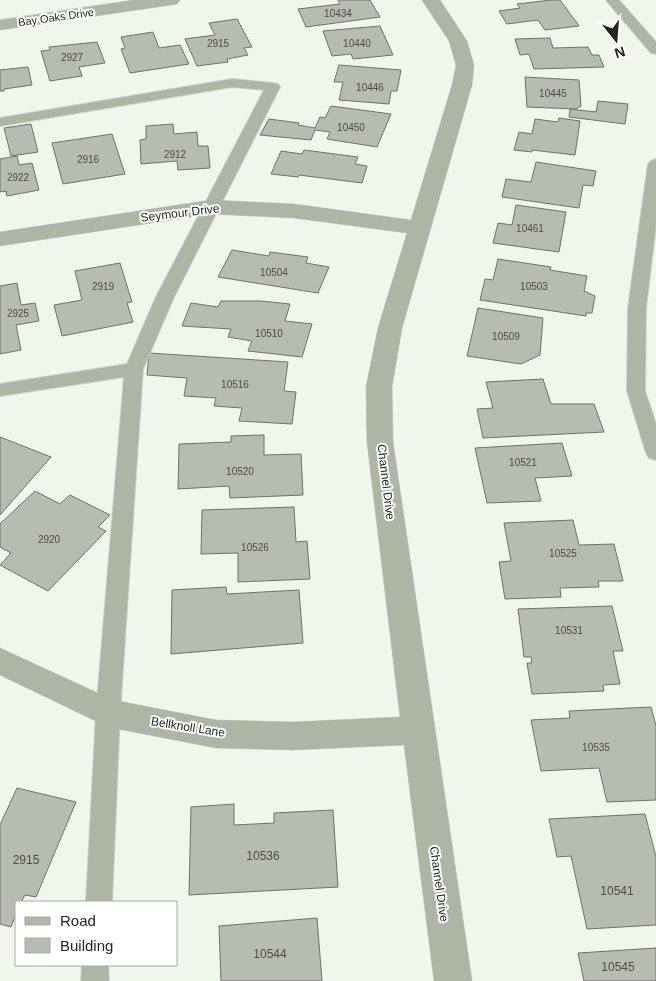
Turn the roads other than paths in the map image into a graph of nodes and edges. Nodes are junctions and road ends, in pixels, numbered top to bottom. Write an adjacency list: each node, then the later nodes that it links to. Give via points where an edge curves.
1 (171, 0): 4 (street, Bay Oaks Drive)
2 (431, 0): 9 (street, Channel Drive, via 458,41 465,65)
3 (612, 0): 5 (lane)
4 (0, 25)
5 (656, 50)
6 (0, 122): 8 (lane, via 232,83 273,88)
7 (656, 164): 13 (lane, via 637,308 636,391)
8 (211, 207): 9 (street, Seymour Drive, via 294,211); 10 (street, Seymour Drive); 11 (lane, via 165,297)
9 (420, 228): 16 (street, Channel Drive, via 390,328 379,388 380,442)
10 (0, 239)
11 (134, 369): 12 (lane); 15 (lane)
12 (0, 390)
13 (656, 453)
14 (0, 661): 15 (street, Bellknoll Lane)
15 (108, 713): 16 (street, Bellknoll Lane, via 216,734 293,736); 17 (lane)
16 (418, 730): 20 (street, Channel Drive)
17 (98, 901)
18 (95, 966): 19 (lane)
19 (95, 981)
20 (453, 981)

